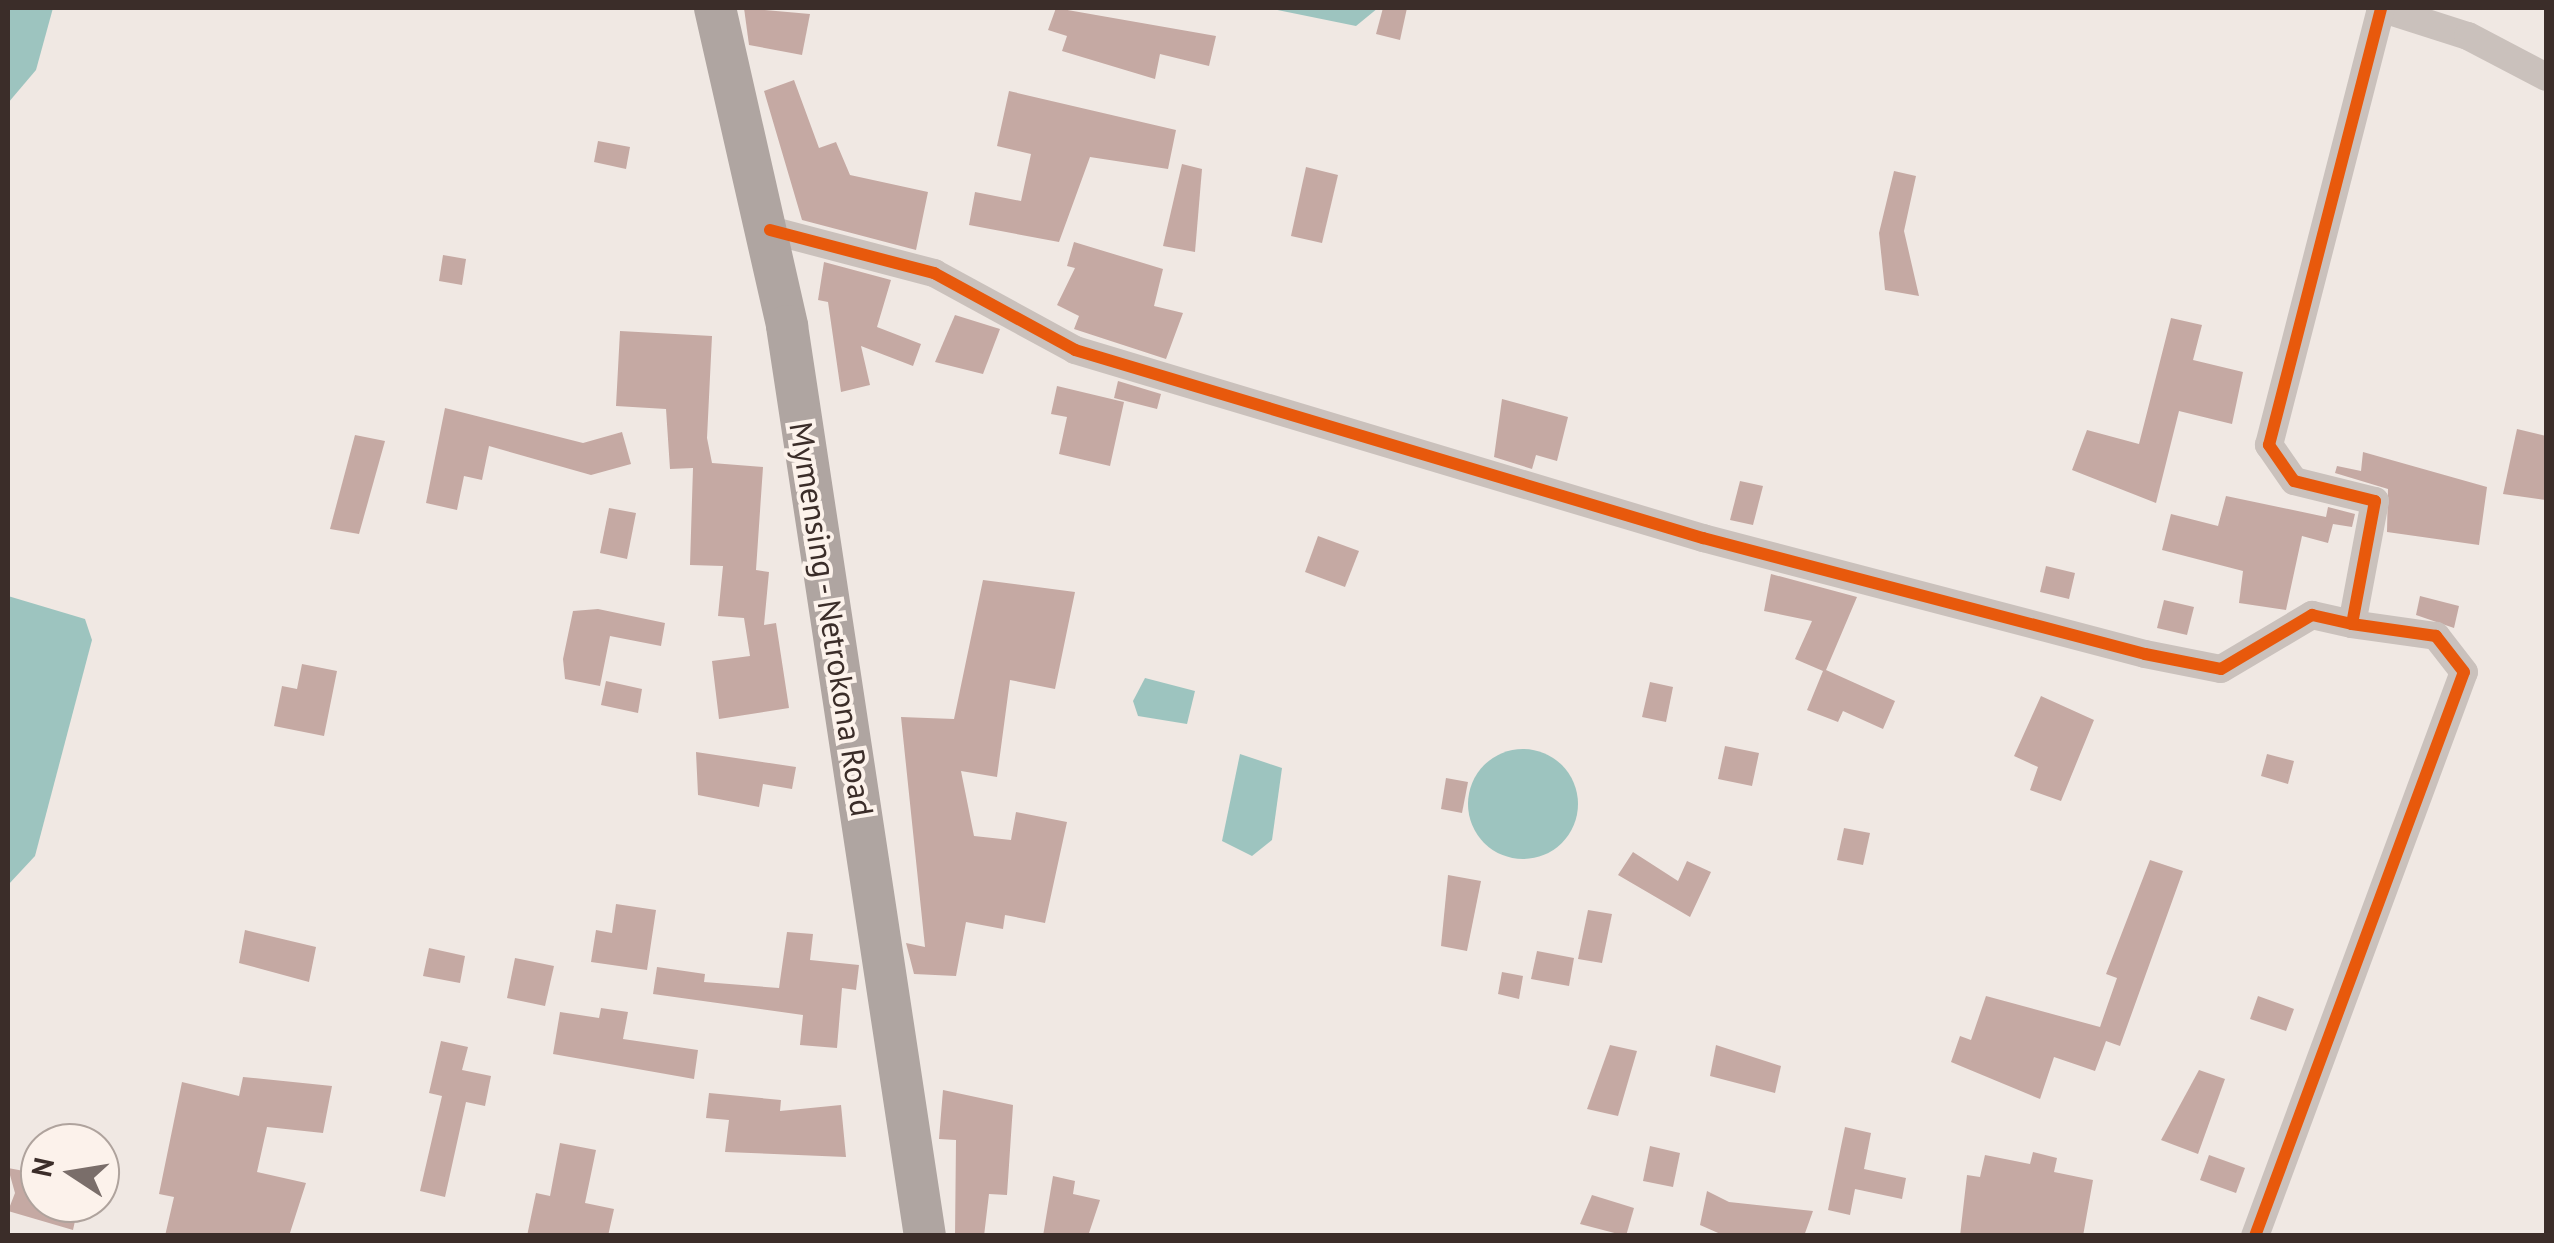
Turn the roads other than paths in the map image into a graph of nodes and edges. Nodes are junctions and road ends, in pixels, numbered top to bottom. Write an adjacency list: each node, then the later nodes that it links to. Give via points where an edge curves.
1 (715, 8): 4 (main road, Mymensing - Netrokona Road)
2 (2380, 8): 3 (street, via 2468,36); 5 (street, via 2269,446 2294,481 2374,501)
3 (2546, 77)
4 (770, 230): 5 (street, via 934,273 1075,350 1703,538 2145,654 2222,669 2312,615); 6 (main road, Mymensing - Netrokona Road)
5 (2352, 624): 7 (street, via 2436,636 2464,672)
6 (925, 1236)
7 (2255, 1236)

